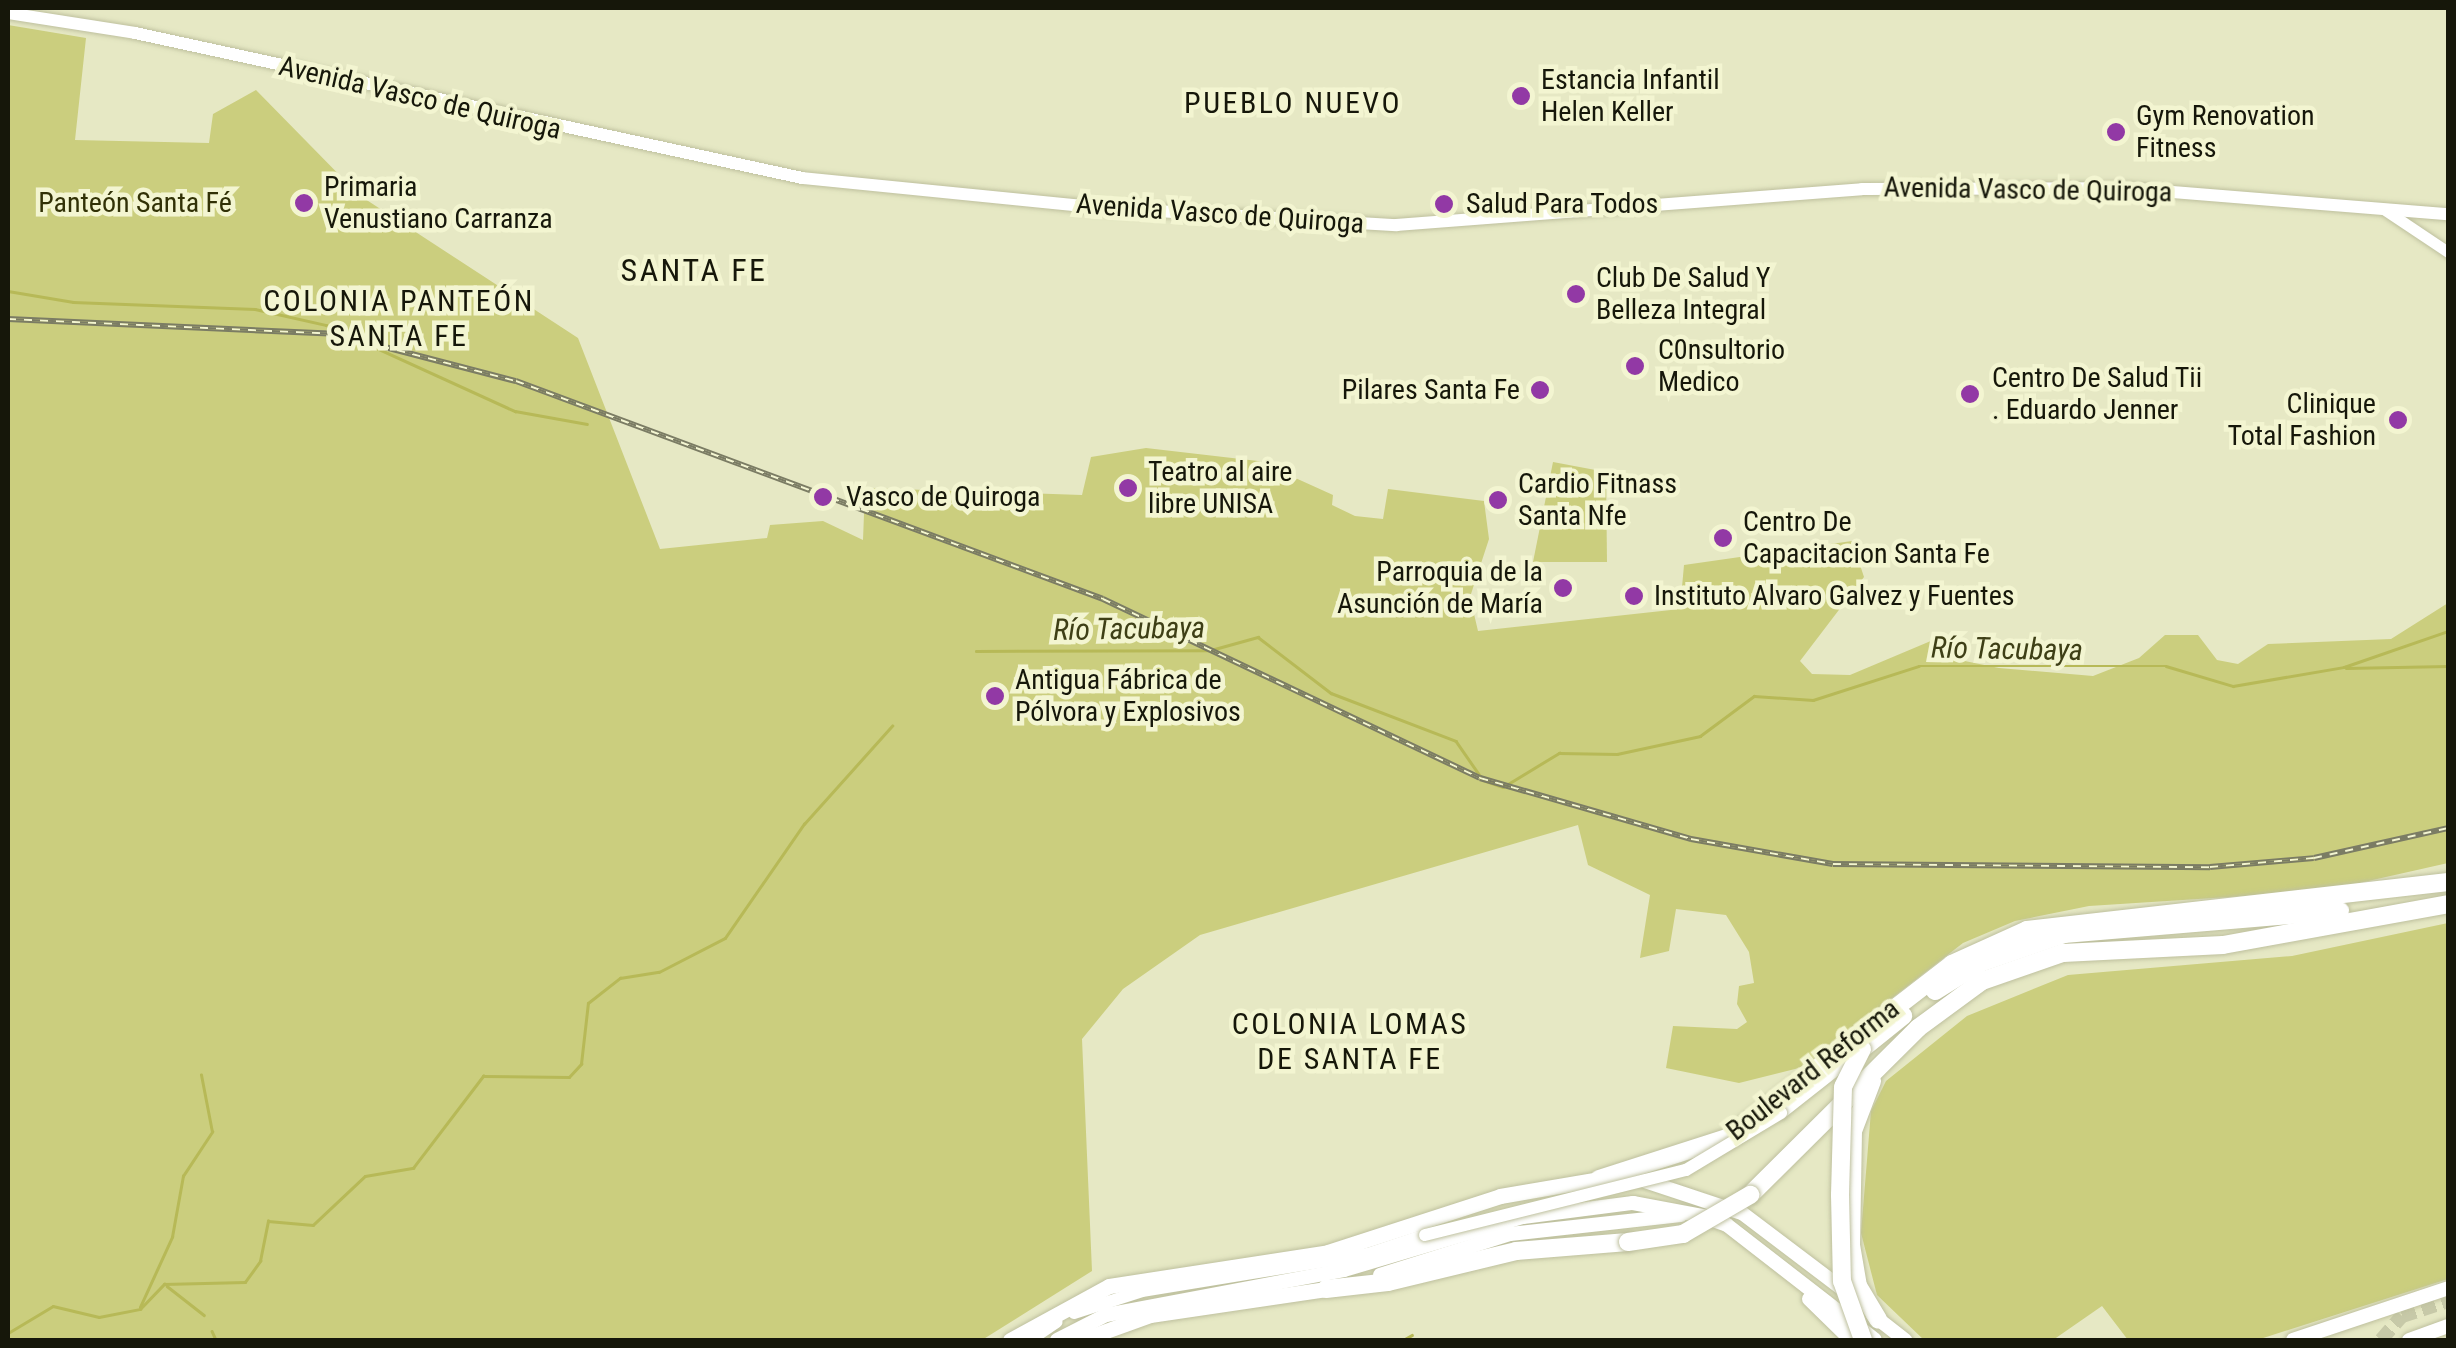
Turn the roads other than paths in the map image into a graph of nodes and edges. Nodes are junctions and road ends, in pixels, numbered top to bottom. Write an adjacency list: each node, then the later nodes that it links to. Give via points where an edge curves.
1 (8, 14): 2 (main road, Avenida Vasco de Quiroga, via 135,33 802,178 1090,207 1396,225 1862,189 2123,188)
2 (2384, 210): 3 (main road, Avenida Vasco de Quiroga); 4 (street)
3 (2448, 214)
4 (2448, 252)
5 (2448, 882): 6 (highway, Boulevard Reforma)
6 (2402, 892): 8 (highway, via 2322,914 2040,940 1950,980); 10 (highway, Boulevard Reforma, via 2075,919 2028,930 1952,964 1728,1138)
7 (2448, 904): 9 (highway, Boulevard Reforma, via 2223,946 2063,953 1982,981)
8 (1862, 1050): 18 (main road, bridge, via 1734,1146 1686,1170 1368,1254 1113,1298); 22 (highway, bridge, via 1843,1087 1840,1195 1842,1281)
9 (1882, 1062): 13 (highway, Boulevard Reforma, bridge, via 1750,1195 1684,1234 1516,1251 1388,1282); 15 (highway, via 1855,1118 1850,1158 1858,1286)
10 (1599, 1179): 15 (main road, via 1679,1186 1742,1212 1796,1247); 17 (highway, Boulevard Reforma, via 1487,1200 1352,1247 1109,1286)
11 (1713, 1218): 12 (main road); 13 (main road, via 1612,1218 1510,1234); 19 (main road, bridge, via 1663,1204 1523,1217 1344,1270 1106,1315)
12 (1793, 1275): 21 (main road); 23 (main road)
13 (1326, 1288): 20 (highway, Boulevard Reforma, via 1150,1315)
14 (2448, 1288): 25 (main road)
15 (1878, 1319): 24 (main road)
16 (2448, 1326): 26 (main road)
17 (1010, 1340)
18 (1030, 1340)
19 (1057, 1340)
20 (1081, 1340)
21 (1851, 1340)
22 (1863, 1340)
23 (1875, 1340)
24 (1906, 1340)
25 (2293, 1340)
26 (2408, 1340)

